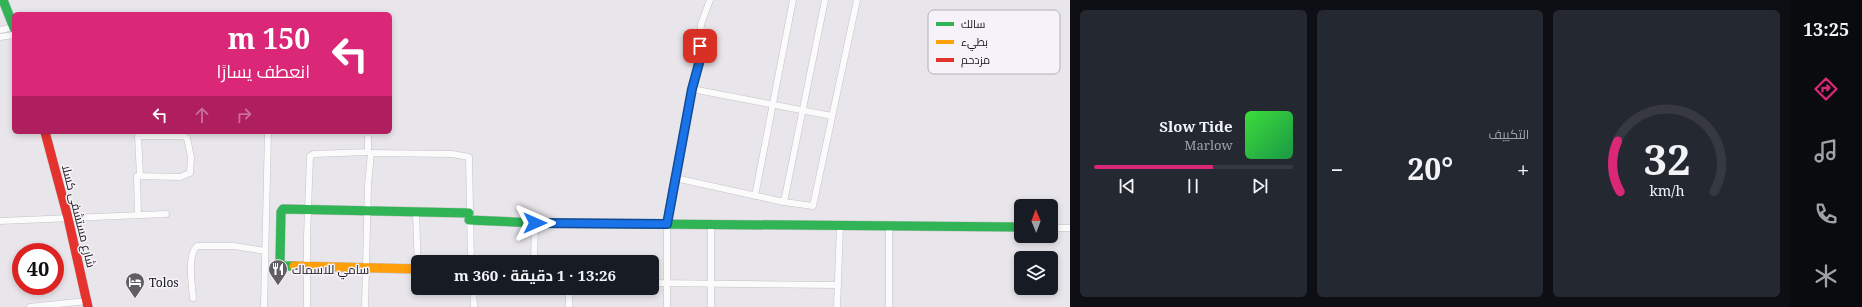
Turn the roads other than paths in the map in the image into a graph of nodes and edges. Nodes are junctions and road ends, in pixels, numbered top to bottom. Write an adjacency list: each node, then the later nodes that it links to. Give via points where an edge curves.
1 (3, 0): 6 (street)
2 (710, 0): 11 (street, via 701,24 701,56)
3 (793, 0): 12 (street)
4 (825, 0): 13 (street)
5 (857, 0): 14 (street)
6 (12, 22)
7 (12, 27): 8 (street)
8 (0, 30)
9 (12, 35): 10 (street)
10 (0, 38)
11 (692, 89): 12 (street); 20 (street)
12 (773, 104): 13 (street); 21 (street)
13 (802, 110): 14 (street); 22 (street)
14 (832, 116): 22 (street, via 813,206)
15 (46, 134): 29 (street, شارع مستشفى كسلا)
16 (268, 134): 39 (street)
17 (368, 138): 18 (street)
18 (370, 153): 23 (street, via 310,156); 24 (street); 28 (street, via 452,154 469,157)
19 (137, 176): 19 (street, via 140,176 140,169 138,136 187,138 191,157 190,173 180,177); 27 (street)
20 (675, 178): 21 (street); 33 (street)
21 (755, 196): 22 (street)
22 (784, 202)
23 (308, 210): 24 (street); 43 (street); 43 (street, via 284,209 281,212 280,262 282,266)
24 (367, 211): 25 (street); 44 (street)
25 (416, 213): 28 (street); 40 (street)
26 (166, 214): 27 (street)
27 (138, 215): 29 (street)
28 (469, 216): 31 (street); 41 (street)
29 (68, 218): 30 (street); 53 (street, شارع مستشفى كسلا)
30 (0, 221)
31 (535, 223): 33 (street); 42 (street)
32 (711, 223): 33 (street); 34 (street); 48 (street)
33 (667, 224): 47 (street)
34 (840, 225): 35 (street); 49 (street)
35 (889, 226): 36 (street); 63 (street)
36 (1014, 228)
37 (1058, 228): 38 (street)
38 (1070, 228)
39 (265, 251): 52 (street, via 234,246 197,246 193,250 191,261); 55 (street)
40 (418, 255)
41 (471, 255)
42 (534, 255)
43 (307, 267): 44 (street); 56 (street)
44 (367, 268): 45 (street); 57 (street)
45 (411, 269)
46 (659, 283): 47 (street)
47 (668, 283): 48 (street); 60 (street)
48 (711, 284): 49 (street); 61 (street)
49 (838, 285): 62 (street)
50 (473, 295): 58 (street)
51 (569, 295): 59 (street)
52 (193, 298)
53 (86, 305): 54 (street)
54 (30, 307)
55 (264, 307)
56 (307, 307)
57 (365, 307)
58 (474, 307)
59 (569, 307)
60 (667, 307)
61 (711, 307)
62 (837, 307)
63 (889, 307)

